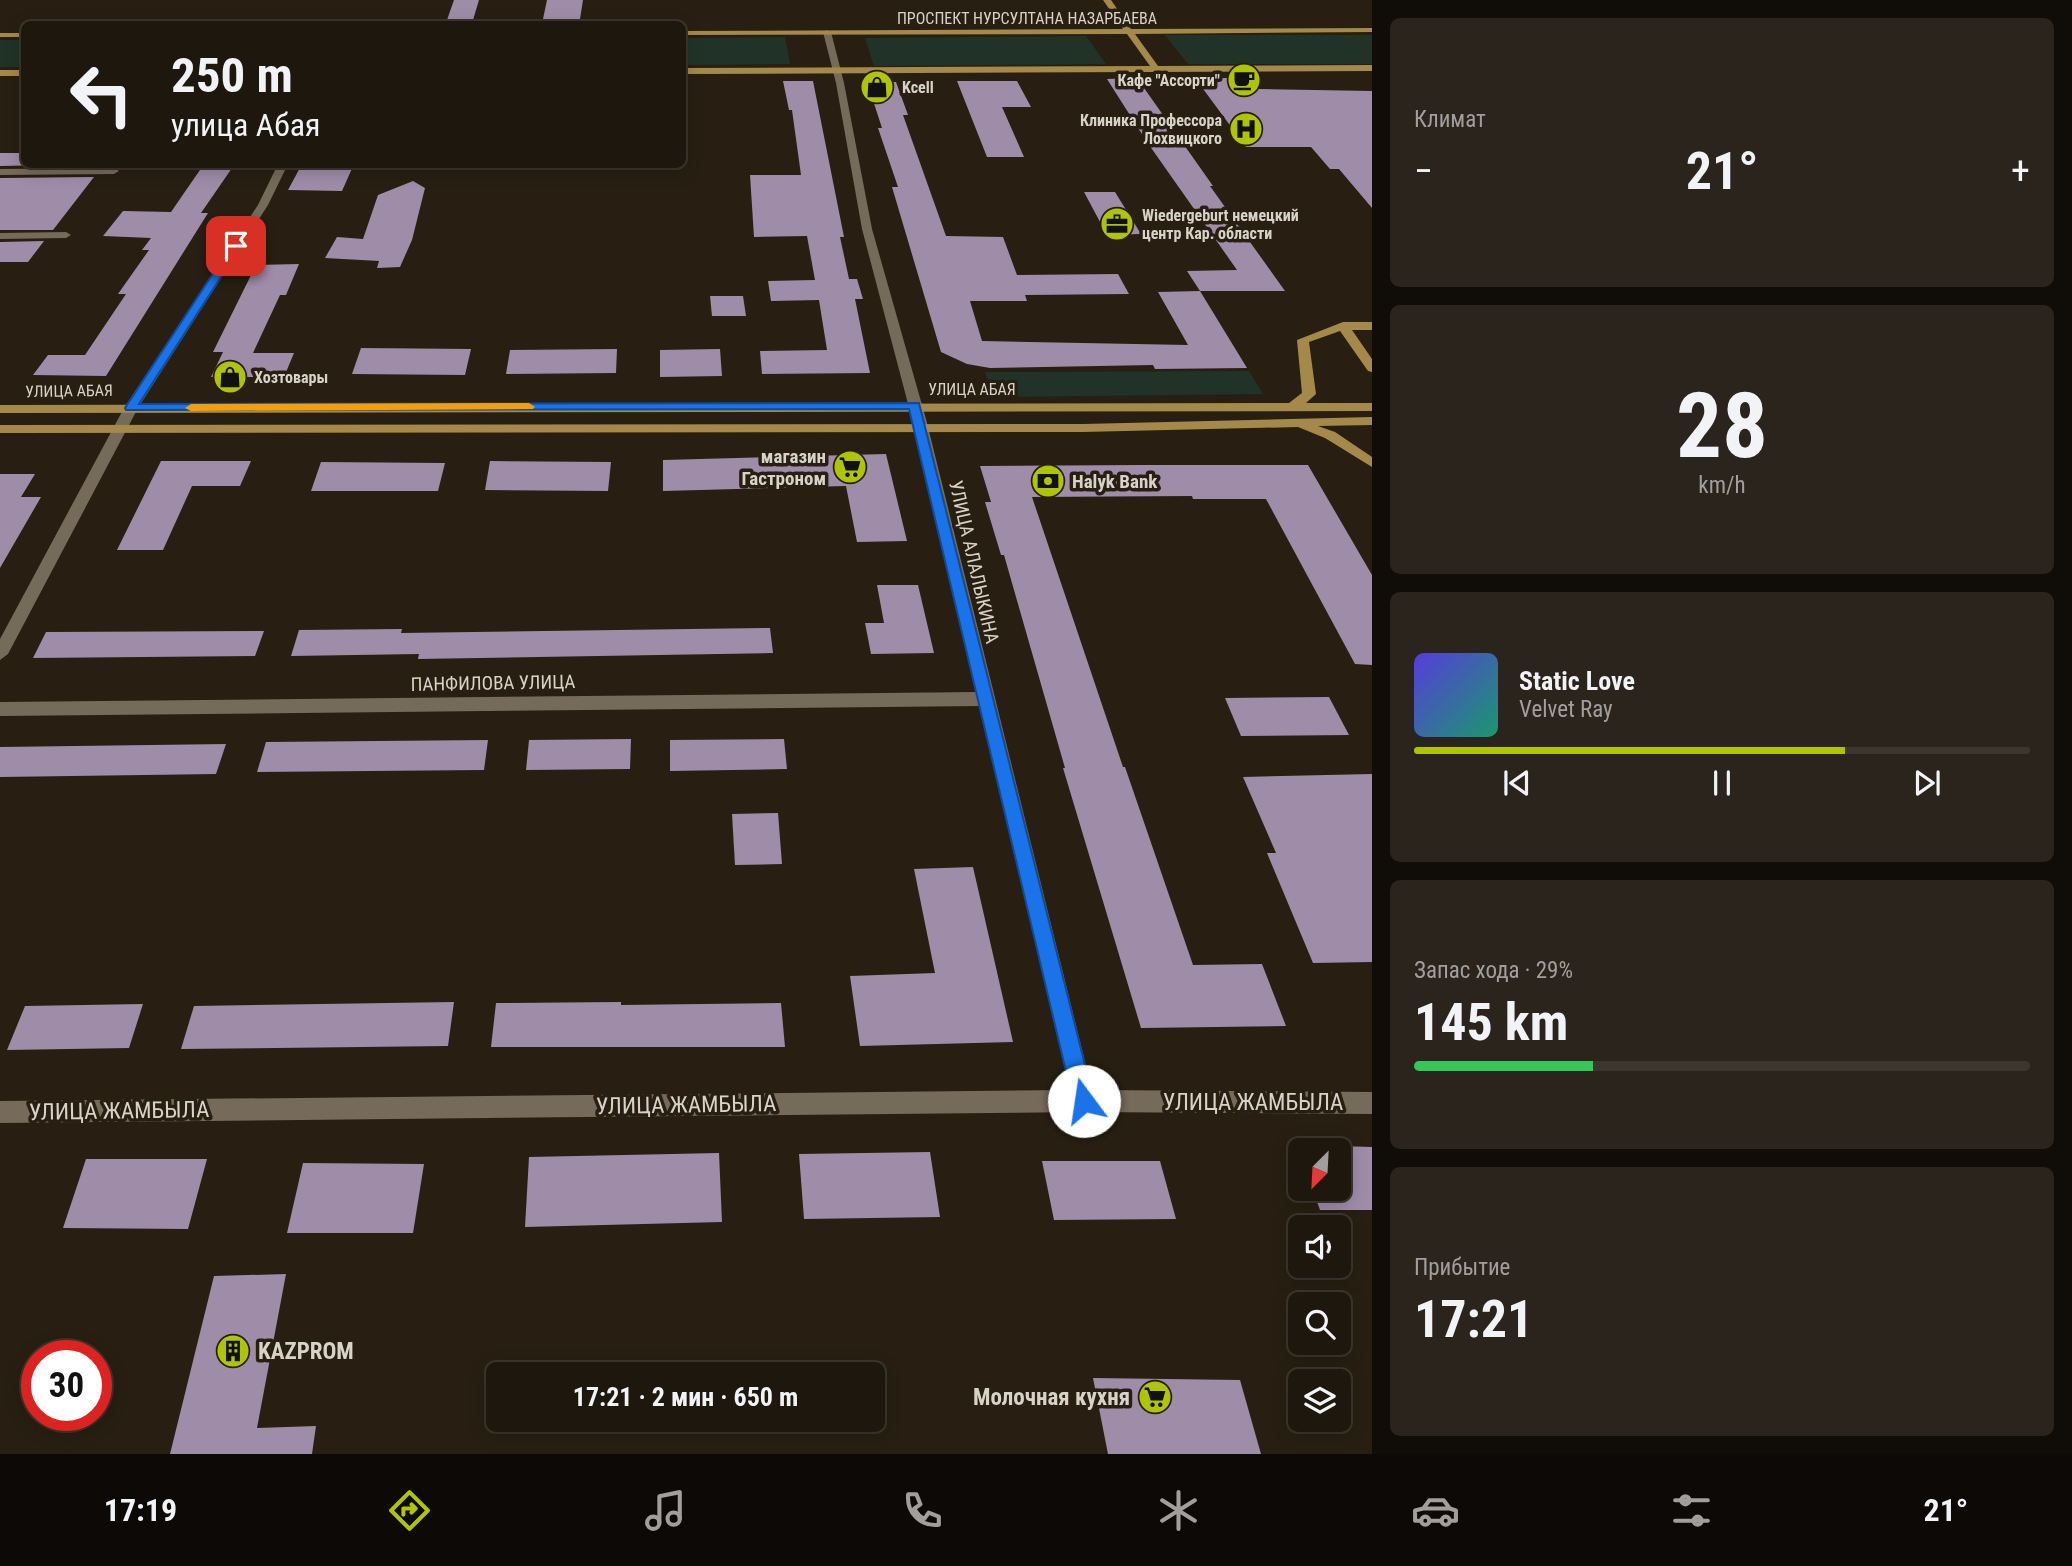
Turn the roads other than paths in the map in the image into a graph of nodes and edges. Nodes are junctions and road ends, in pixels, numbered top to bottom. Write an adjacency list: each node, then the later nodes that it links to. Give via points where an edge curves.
1 (1108, 0): 4 (main road)
2 (1372, 30): 4 (main road, ПРОСПЕКТ НУРСУЛТАНА НАЗАРБАЕВА)
3 (827, 32): 4 (main road, ПРОСПЕКТ НУРСУЛТАНА НАЗАРБАЕВА); 5 (main road, ПРОСПЕКТ НУРСУЛТАНА НАЗАРБАЕВА); 11 (street, УЛИЦА АЛАЛЫКИНА)
4 (1131, 32): 9 (main road)
5 (686, 33)
6 (0, 35): 7 (main road)
7 (21, 35)
8 (1372, 68): 9 (main road)
9 (1156, 69): 11 (main road)
10 (686, 71): 11 (main road)
11 (837, 71): 22 (street, УЛИЦА АЛАЛЫКИНА, via 860,200)
12 (0, 73): 13 (main road)
13 (21, 73)
14 (281, 168): 24 (street, via 262,205)
15 (114, 171): 16 (street)
16 (0, 172)
17 (66, 235): 18 (street)
18 (0, 236)
19 (1343, 326): 20 (main road); 21 (main road); 26 (main road, via 1303,340 1309,394)
20 (1372, 326)
21 (1372, 368)
22 (915, 406): 24 (main road, УЛИЦА АБАЯ); 26 (main road, УЛИЦА АБАЯ); 29 (street, УЛИЦА АЛАЛЫКИНА)
23 (1372, 407): 26 (main road)
24 (131, 408): 25 (main road, УЛИЦА АБАЯ); 30 (street)
25 (0, 410)
26 (1291, 414): 27 (main road); 29 (main road, УЛИЦА АБАЯ, via 1083,428); 31 (main road, УЛИЦА АБАЯ)
27 (1372, 421)
28 (0, 429): 30 (main road, УЛИЦА АБАЯ)
29 (921, 429): 30 (main road, УЛИЦА АБАЯ); 33 (street, УЛИЦА АЛАЛЫКИНА)
30 (119, 430): 32 (street)
31 (1372, 463)
32 (0, 654)
33 (986, 699): 34 (street, ПАНФИЛОВА УЛИЦА); 35 (street, УЛИЦА АЛАЛЫКИНА)
34 (0, 709)
35 (1084, 1101): 36 (street, УЛИЦА ЖАМБЫЛА); 37 (street, УЛИЦА ЖАМБЫЛА)
36 (1372, 1103)
37 (0, 1112)

